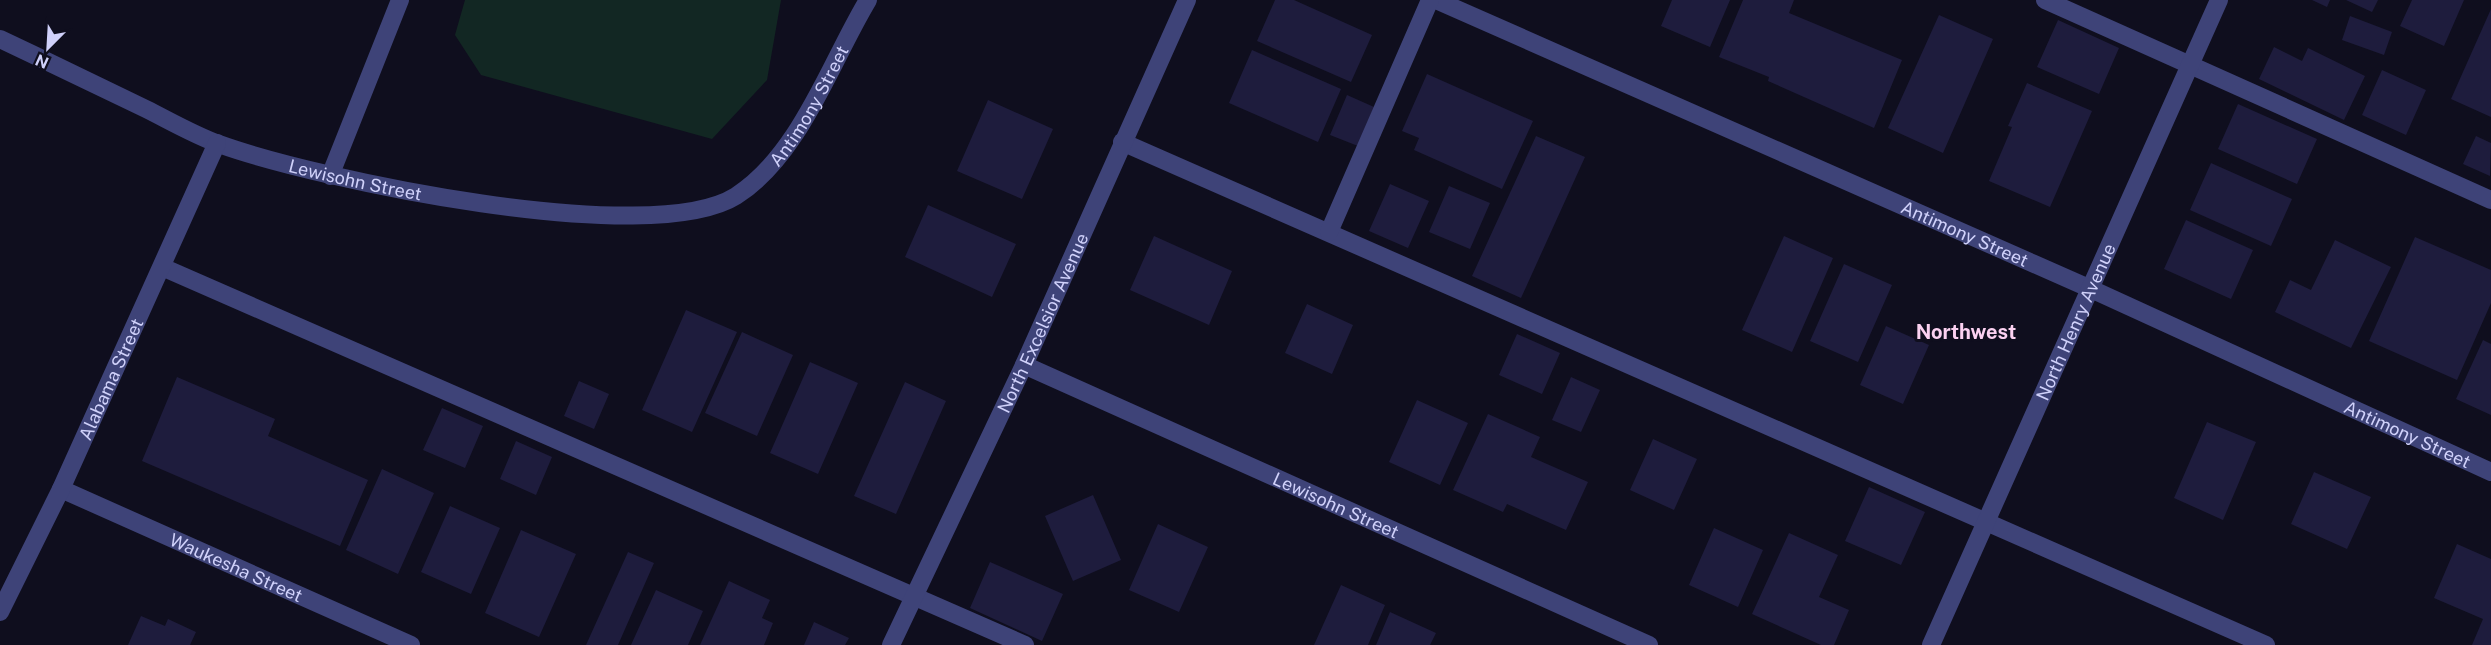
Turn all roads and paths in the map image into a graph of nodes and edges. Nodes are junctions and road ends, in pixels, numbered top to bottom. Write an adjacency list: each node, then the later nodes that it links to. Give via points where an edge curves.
1 (400, 0): 12 (street)
2 (868, 0): 13 (street, Antimony Street, via 787,143 759,179)
3 (1187, 0): 10 (street, North Excelsior Avenue)
4 (1430, 0): 15 (street)
5 (1436, 0): 17 (street, Antimony Street)
6 (2045, 0): 9 (street)
7 (2219, 0): 9 (street, North Henry Avenue)
8 (0, 39): 11 (street, Lewisohn Street)
9 (2190, 65): 14 (street); 17 (street, North Henry Avenue)
10 (1122, 142): 15 (street); 18 (street, North Excelsior Avenue)
11 (218, 143): 12 (street, Lewisohn Street); 16 (street, Alabama Street)
12 (330, 176): 13 (street, Lewisohn Street, via 528,208 619,215 662,216 696,211)
13 (734, 197)
14 (2491, 200)
15 (1329, 232): 21 (street)
16 (162, 267): 20 (street, Alabama Street); 22 (street)
17 (2091, 289): 19 (street, Antimony Street); 21 (street, North Henry Avenue)
18 (1024, 365): 22 (street, North Excelsior Avenue); 27 (street, Lewisohn Street)
19 (2491, 472)
20 (61, 489): 23 (street, Alabama Street); 24 (street, Waukesha Street)
21 (1987, 521): 28 (street, North Henry Avenue); 29 (street)
22 (913, 595): 25 (street, North Excelsior Avenue); 26 (street)
23 (0, 612)
24 (411, 645)
25 (891, 645)
26 (1025, 645)
27 (1649, 645)
28 (1931, 645)
29 (2266, 645)

